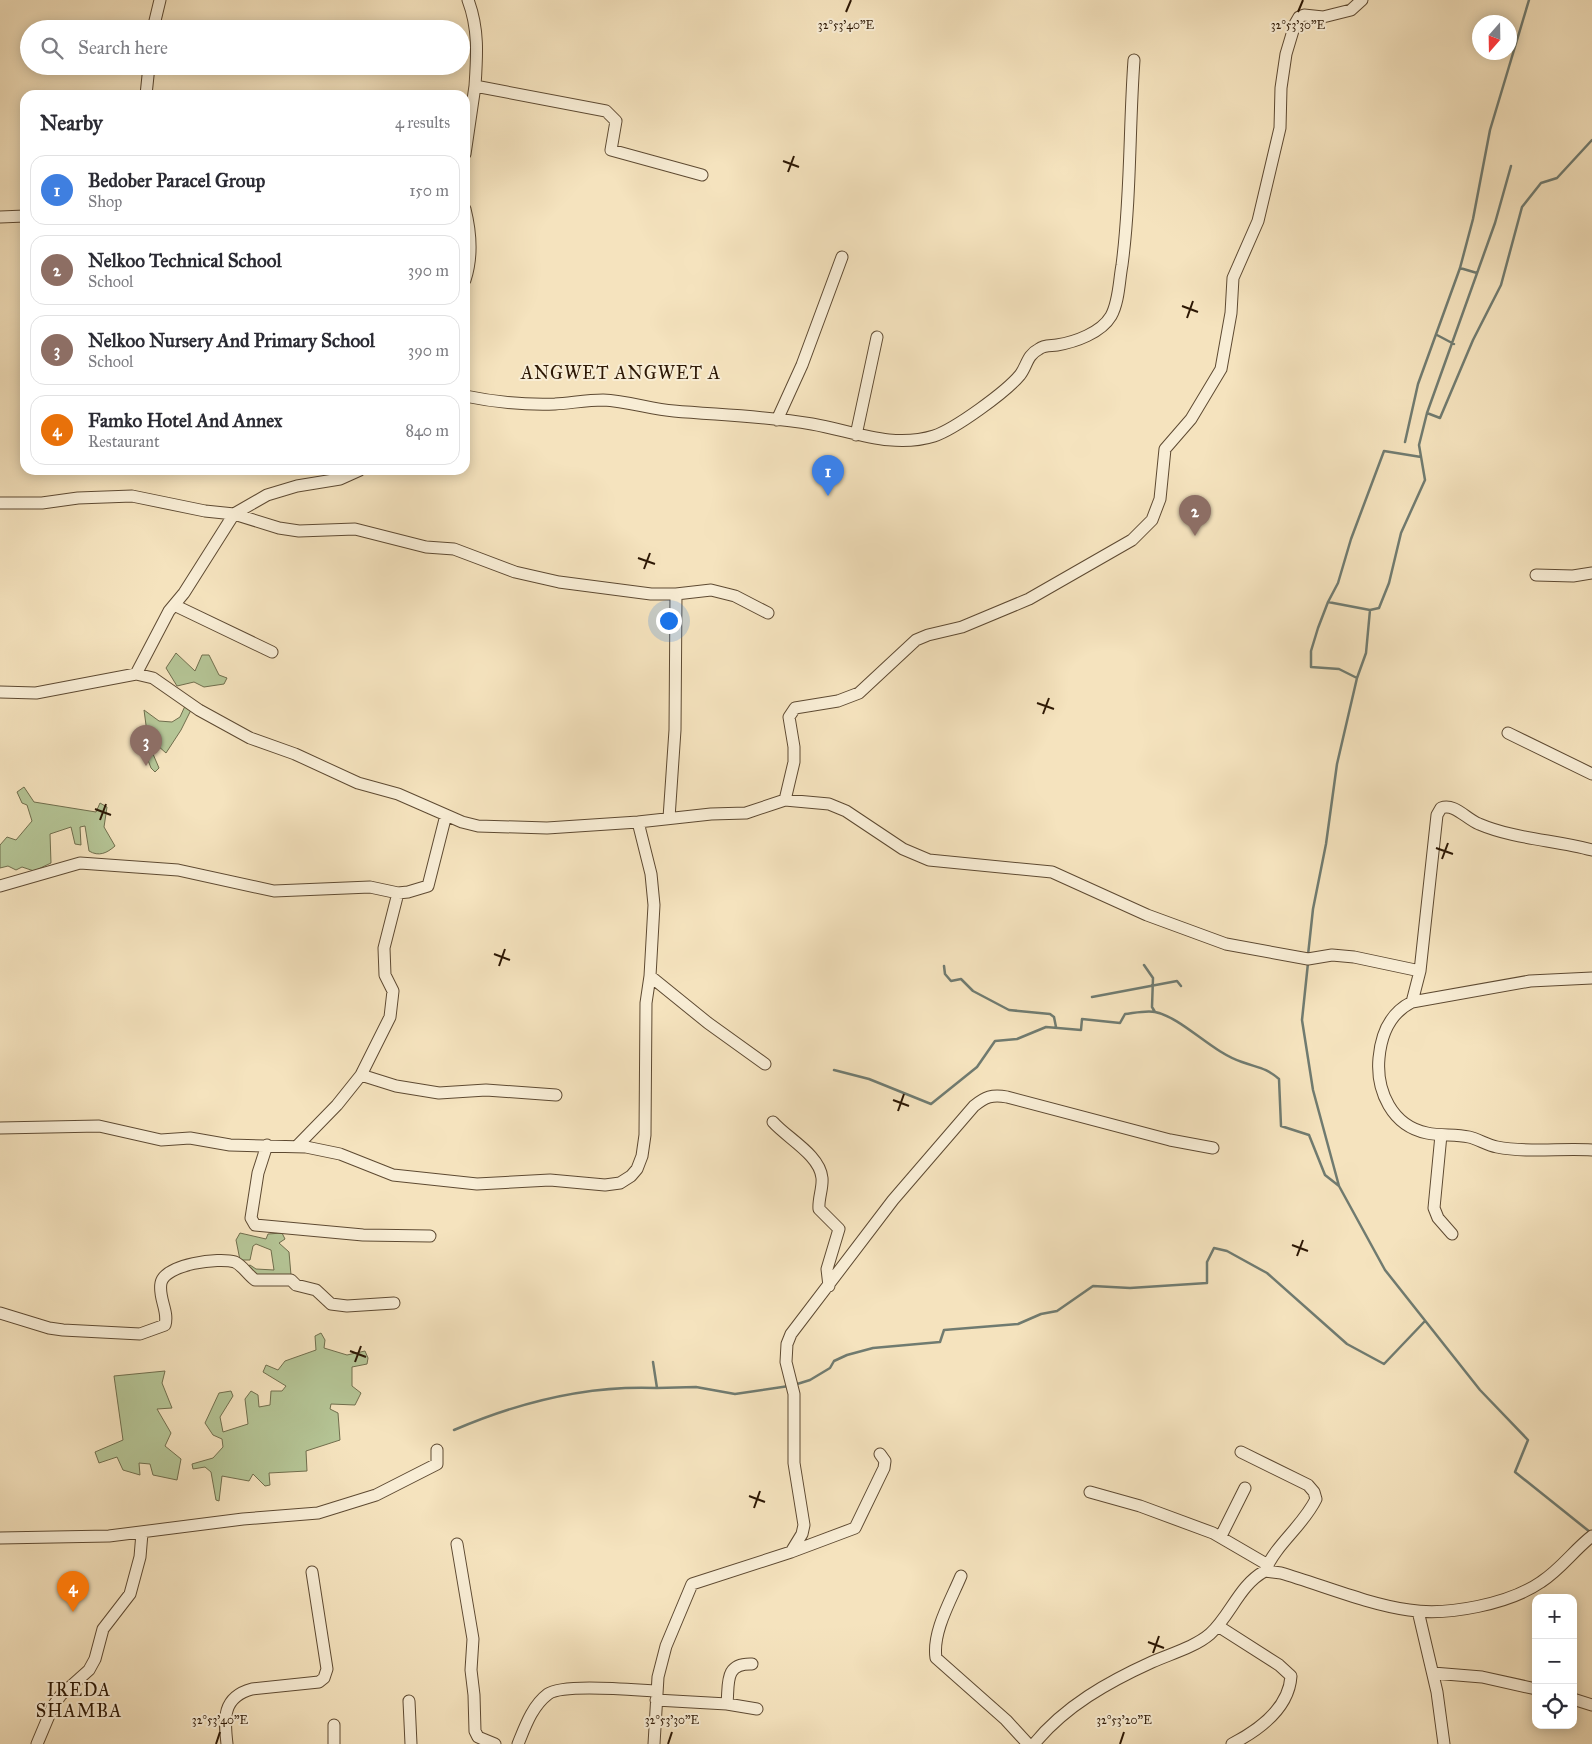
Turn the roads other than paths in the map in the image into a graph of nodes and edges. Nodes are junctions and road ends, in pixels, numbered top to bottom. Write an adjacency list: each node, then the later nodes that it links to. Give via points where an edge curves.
1 (160, 0): 4 (street)
2 (468, 0): 7 (street, via 475,18 478,42)
3 (1362, 0): 33 (street, via 1351,10 1322,17 1304,15 1295,24 1286,54 1280,128 1258,221 1233,278 1231,313 1220,369 1190,419 1166,448 1160,499 1152,520 1132,540 1029,599 962,627 916,640 859,693 838,701 795,708 789,717 794,762)
4 (155, 20)
5 (1134, 60): 19 (street, via 1130,94 1132,142 1128,219 1116,299 1107,321 1101,328 1075,339 1041,347 1030,355 1011,384 979,410 934,436 908,440)
6 (147, 75): 8 (street)
7 (475, 86): 9 (street); 10 (street, via 606,110 616,121 611,150)
8 (146, 90)
9 (470, 120)
10 (702, 175)
11 (20, 216): 12 (street)
12 (0, 217)
13 (470, 237): 15 (street)
14 (842, 257): 18 (street, via 802,365)
15 (470, 260)
16 (877, 337): 19 (street)
17 (470, 396): 18 (street, via 545,404 604,400 663,410)
18 (777, 420): 19 (street, via 812,424)
19 (856, 435)
20 (349, 475): 22 (street, via 267,495)
21 (0, 503): 22 (street, via 132,496)
22 (234, 514): 25 (street, via 279,528 298,531 355,529 426,547 454,549 516,572 558,582); 26 (street)
23 (1592, 573): 24 (street)
24 (1536, 575)
25 (676, 594): 27 (street, via 712,590 735,596); 35 (street, via 675,730)
26 (174, 605): 28 (street); 29 (street)
27 (768, 613)
28 (272, 652)
29 (136, 674): 30 (street, via 36,693); 34 (street, via 168,686 199,710 250,738 358,783 418,801)
30 (0, 692)
31 (1508, 733): 32 (street)
32 (1592, 774)
33 (786, 800): 35 (street, via 746,813); 40 (street, via 829,804 846,811 903,849 929,860 1052,872 1147,915 1226,944 1308,959 1332,955 1354,957)
34 (446, 815): 36 (street, via 478,826 546,828); 39 (street, via 428,886)
35 (669, 818): 36 (street)
36 (638, 822): 41 (street, via 653,886 654,932)
37 (1592, 850): 40 (street, via 1503,832 1476,823 1452,808 1441,808 1437,815)
38 (0, 886): 39 (street, via 80,863 178,870 260,890 370,887)
39 (398, 893): 45 (street, via 384,948 385,975 393,991 393,1003 390,1016)
40 (1420, 972): 43 (street)
41 (650, 976): 44 (street); 51 (street, via 646,1003 643,1152 636,1172 620,1183 605,1185 550,1180 477,1184 441,1181 393,1175 340,1154)
42 (1592, 978): 43 (street, via 1530,981)
43 (1412, 1002): 49 (street, via 1394,1016 1385,1032 1379,1057 1380,1084 1392,1110 1406,1126 1429,1134)
44 (765, 1064)
45 (361, 1075): 46 (street, via 396,1086 439,1093 486,1090); 51 (street)
46 (556, 1095)
47 (773, 1122): 56 (street, via 812,1157 821,1173 819,1209 839,1229 828,1263)
48 (0, 1128): 50 (street, via 98,1126 161,1140 190,1138 230,1145)
49 (1441, 1134): 53 (street, via 1471,1137 1497,1147); 54 (street, via 1434,1208)
50 (267, 1145): 51 (street); 55 (street, via 258,1173 251,1218 255,1225 370,1236)
51 (297, 1146)
52 (1213, 1148): 56 (street, via 1170,1140 1007,1097 984,1098 893,1200)
53 (1592, 1150)
54 (1452, 1234)
55 (430, 1236)
56 (829, 1286): 69 (street, via 798,1323 787,1344 786,1362 795,1410 794,1463 804,1525)
57 (394, 1303): 58 (street, via 331,1304 316,1290 296,1286 290,1280 255,1280 236,1263 210,1260 165,1276 161,1288 167,1315 165,1325 144,1333 53,1329)
58 (0, 1313)
59 (438, 1450): 64 (street, via 439,1459 435,1466 376,1495 328,1510)
60 (1241, 1452): 70 (street, via 1308,1485 1316,1500)
61 (880, 1454): 69 (street, via 885,1461 884,1468 855,1528)
62 (1245, 1488): 65 (street)
63 (1090, 1492): 65 (street, via 1140,1506)
64 (142, 1533): 67 (street); 85 (street, via 130,1594 103,1629 95,1659 88,1670 54,1706)
65 (1221, 1536): 70 (street)
66 (1592, 1536): 73 (street, via 1557,1570 1527,1591 1493,1603)
67 (0, 1538)
68 (457, 1544): 89 (street, via 473,1638 471,1670 475,1731 478,1737)
69 (791, 1552): 78 (street, via 692,1584 666,1646)
70 (1266, 1568): 73 (street, via 1388,1606); 74 (street, via 1246,1586)
71 (312, 1572): 86 (street, via 326,1675 318,1682 252,1689 242,1693 224,1715)
72 (961, 1576): 92 (street, via 941,1626 936,1658 1006,1720)
73 (1418, 1611): 76 (street)
74 (1218, 1626): 93 (street, via 1204,1639 1127,1674 1078,1703); 94 (street, via 1291,1676 1288,1691 1272,1718)
75 (752, 1664): 81 (street, via 741,1663 732,1670)
76 (1433, 1674): 77 (street, via 1482,1677); 95 (street)
77 (1532, 1688)
78 (656, 1695): 81 (street); 90 (street, via 590,1689 552,1691 533,1712); 91 (street)
79 (1577, 1700): 82 (street)
80 (409, 1701): 88 (street)
81 (727, 1704): 83 (street)
82 (1592, 1705)
83 (757, 1709)
84 (334, 1725): 87 (street)
85 (37, 1744)
86 (228, 1744)
87 (334, 1744)
88 (411, 1744)
89 (495, 1744)
90 (518, 1744)
91 (654, 1744)
92 (1028, 1744)
93 (1034, 1744)
94 (1232, 1744)
95 (1444, 1744)

